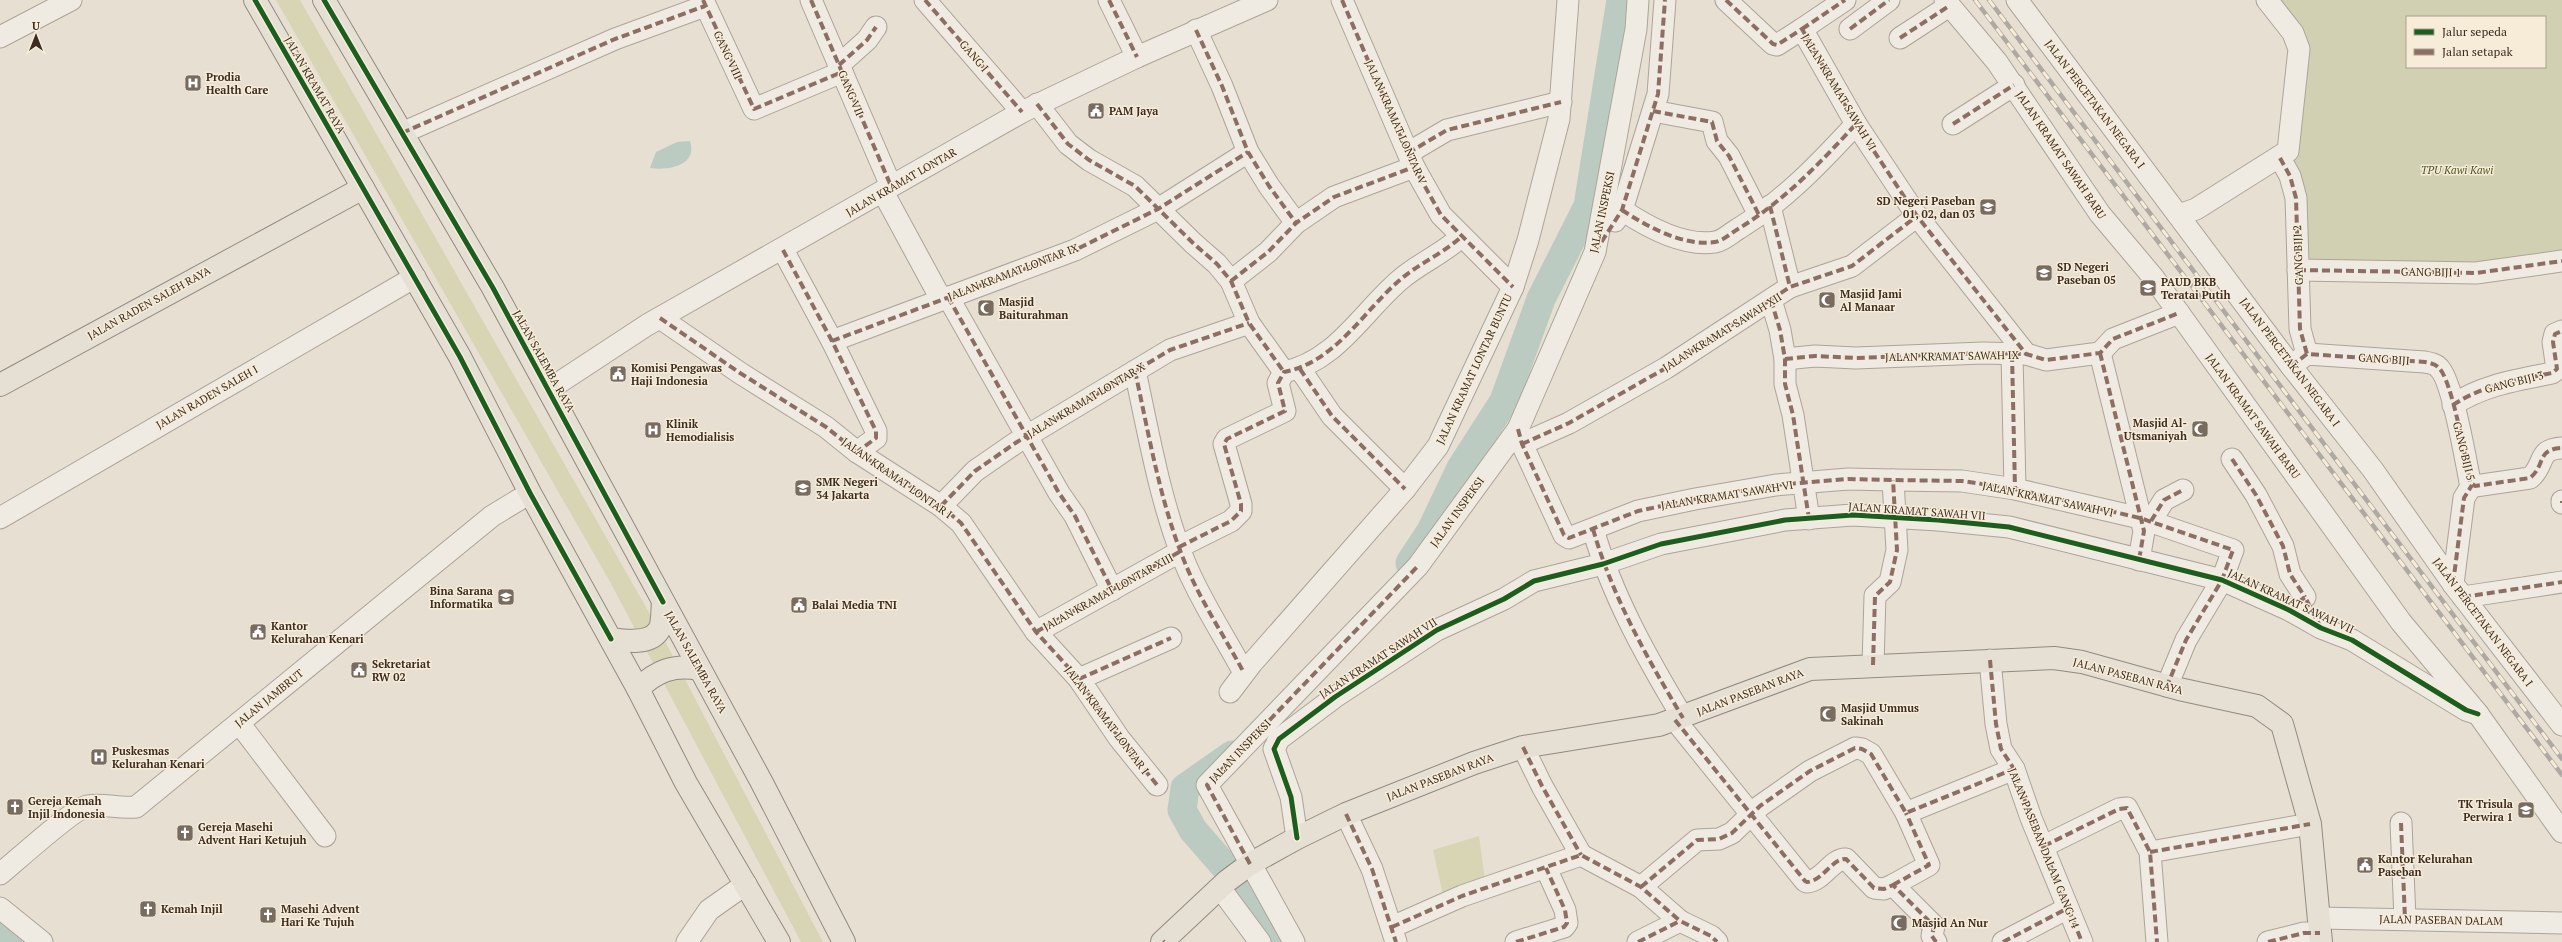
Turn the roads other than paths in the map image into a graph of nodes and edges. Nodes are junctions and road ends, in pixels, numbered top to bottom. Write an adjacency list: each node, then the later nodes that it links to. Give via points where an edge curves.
1 (71, 0): 23 (street)
2 (255, 0): 37 (main road, JALAN KRAMAT RAYA)
3 (324, 0): 33 (main road)
4 (811, 0): 26 (street, GANG VII)
5 (925, 0): 29 (street, GANG I)
6 (1109, 0): 25 (street)
7 (1267, 0): 22 (street, JALAN KRAMAT LONTAR)
8 (1342, 0): 36 (street, JALAN KRAMAT LONTAR V)
9 (1568, 0): 28 (street, JALAN KRAMAT LONTAR BUNTU)
10 (1638, 0): 47 (street, JALAN INSPEKSI, via 1636,29)
11 (1665, 0): 30 (street, via 1658,94)
12 (1726, 0): 20 (street, JALAN KRAMAT SAWAH VI, via 1773,44 1777,45)
13 (1844, 0): 20 (street)
14 (1889, 0): 21 (street)
15 (2017, 0): 42 (street, JALAN PERCETAKAN NEGARA I)
16 (2267, 0): 35 (street, via 2293,33 2299,49 2290,144 2288,151)
17 (704, 3): 26 (street, GANG VIII, via 754,109); 33 (street)
18 (1947, 3): 24 (street); 27 (street, JALAN KRAMAT SAWAH BARU, via 1998,62)
19 (876, 27): 26 (street)
20 (1802, 29): 31 (street, JALAN KRAMAT SAWAH VI)
21 (1850, 29)
22 (1196, 30): 25 (street, JALAN KRAMAT LONTAR); 34 (street)
23 (0, 37)
24 (1900, 38)
25 (1137, 57): 29 (street, JALAN KRAMAT LONTAR)
26 (841, 69): 38 (street, GANG VII)
27 (2014, 85): 32 (street); 56 (street, JALAN KRAMAT SAWAH BARU, via 2100,214 2153,277)
28 (1560, 102): 36 (street, via 1447,130); 52 (street, JALAN KRAMAT LONTAR BUNTU, via 1559,119 1528,240)
29 (1030, 108): 38 (street, JALAN KRAMAT LONTAR); 39 (street, GANG I, via 1088,160 1135,186)
30 (1653, 111): 40 (street); 41 (street, via 1712,122 1717,141)
31 (1856, 124): 41 (street, via 1805,178); 43 (street, JALAN KRAMAT SAWAH VI)
32 (1953, 124)
33 (402, 133): 69 (main road, JALAN SALEMBA RAYA, via 493,288)
34 (1248, 152): 39 (street, JALAN KRAMAT LONTAR IX); 44 (street)
35 (2280, 158): 42 (street, via 2196,209); 49 (street, GANG BIJI 2, via 2290,176 2296,198)
36 (1411, 160): 44 (street, via 1334,197); 45 (street, JALAN KRAMAT LONTAR V, via 1442,215)
37 (361, 184): 50 (main road); 68 (main road, JALAN RADEN SALEH RAYA, via 307,208 300,222)
38 (887, 189): 46 (street, JALAN KRAMAT LONTAR); 54 (street, GANG VII)
39 (1158, 209): 51 (street, GANG I, via 1217,264); 54 (street, JALAN KRAMAT LONTAR IX, via 1075,250)
40 (1622, 210): 41 (street, via 1652,229 1690,240 1708,242 1719,241); 47 (street)
41 (1764, 210): 53 (street)
42 (2179, 215): 64 (street, JALAN PERCETAKAN NEGARA I)
43 (1918, 216): 53 (street, JALAN KRAMAT SAWAH XII, via 1852,266); 62 (street, JALAN KRAMAT SAWAH VI)
44 (1296, 223): 51 (street, via 1268,252)
45 (1461, 237): 52 (street, JALAN KRAMAT LONTAR V); 65 (street, via 1447,250 1402,278 1349,334 1324,354)
46 (783, 250): 57 (street, JALAN KRAMAT LONTAR); 60 (street)
47 (1595, 252): 72 (street, JALAN INSPEKSI)
48 (2562, 261): 49 (street, GANG BIJI 1, via 2476,273)
49 (2298, 270): 64 (street, GANG BIJI 2)
50 (415, 277): 82 (main road, via 464,364); 84 (street, JALAN RADEN SALEH I)
51 (1231, 281): 58 (street, GANG I)
52 (1513, 287): 79 (street, JALAN KRAMAT LONTAR BUNTU, via 1438,446)
53 (1790, 287): 55 (street, JALAN KRAMAT SAWAH XII)
54 (944, 298): 60 (street, JALAN KRAMAT LONTAR IX); 71 (street, GANG VII)
55 (1771, 300): 63 (street); 72 (street, JALAN KRAMAT SAWAH XII, via 1666,368 1569,423)
56 (2179, 313): 61 (street, via 2112,339); 111 (street, JALAN KRAMAT SAWAH BARU, via 2401,622)
57 (660, 318): 69 (street, JALAN KRAMAT LONTAR); 74 (street, JALAN KRAMAT LONTAR I, via 740,373 826,427)
58 (1249, 323): 65 (street, GANG I); 66 (street, JALAN KRAMAT LONTAR X, via 1170,350)
59 (2562, 331): 67 (street, GANG BIJI 3, via 2555,334 2553,342)
60 (832, 341): 74 (street, via 876,431 873,442)
61 (2100, 353): 62 (street, JALAN KRAMAT SAWAH IX, via 2046,360); 87 (street)
62 (2019, 354): 63 (street, JALAN KRAMAT SAWAH IX, via 1856,358 1815,356); 80 (street)
63 (1785, 359): 77 (street, via 1785,384)
64 (2299, 360): 70 (street, GANG BIJI, via 2428,362 2440,368); 95 (street, JALAN PERCETAKAN NEGARA I)
65 (1292, 370): 79 (street, GANG I, via 1332,416); 89 (street, JALAN KRAMAT LONTAR XIII, via 1278,382 1285,411 1227,439 1224,444 1241,504 1240,511 1231,521)
66 (1135, 371): 71 (street, JALAN KRAMAT LONTAR X); 89 (street, via 1158,477)
67 (2559, 371): 70 (street, GANG BIJI 3, via 2469,394)
68 (0, 386)
69 (548, 390): 97 (main road, JALAN SALEMBA RAYA)
70 (2453, 405): 78 (street, GANG BIJI 5)
71 (1027, 436): 83 (street, JALAN KRAMAT LONTAR X, via 975,471); 94 (street, GANG VII, via 1075,516)
72 (1520, 436): 88 (street, JALAN KRAMAT SAWAH VI, via 1564,535 1569,538); 129 (street, JALAN INSPEKSI, via 1418,566 1206,785)
73 (2562, 448): 78 (street, GANG BIJI 5, via 2550,448 2544,453 2537,473 2530,478)
74 (857, 452): 83 (street, JALAN KRAMAT LONTAR I)
75 (2232, 459): 96 (street, via 2256,495 2283,546 2290,574)
76 (1893, 480): 77 (street, JALAN KRAMAT SAWAH VI, via 1848,479); 80 (street, JALAN KRAMAT SAWAH VI, via 1962,482); 85 (street)
77 (1805, 483): 86 (street); 88 (street, JALAN KRAMAT SAWAH VI, via 1776,485 1638,511)
78 (2472, 485): 95 (street, via 2464,498)
79 (1405, 489): 106 (street, JALAN KRAMAT LONTAR BUNTU)
80 (2015, 490): 87 (street, JALAN KRAMAT SAWAH VI)
81 (2183, 490): 87 (street, via 2164,500)
82 (530, 493): 102 (main road); 113 (street, JALAN JAMBRUT, via 492,516)
83 (941, 506): 100 (street, JALAN KRAMAT LONTAR I, via 961,523)
84 (0, 518)
85 (1896, 518): 86 (street, JALAN KRAMAT SAWAH VII, via 1853,515); 90 (street, JALAN KRAMAT SAWAH VII, via 2009,527); 104 (street, via 1897,550 1890,582 1875,596)
86 (1809, 519): 91 (street, JALAN KRAMAT SAWAH VII, via 1785,520 1661,544)
87 (2145, 520): 90 (street); 92 (street, JALAN KRAMAT SAWAH VI, via 2233,550)
88 (1593, 529): 91 (street)
89 (1180, 549): 94 (street, JALAN KRAMAT LONTAR XIII); 106 (street, via 1206,605)
90 (2139, 560): 92 (street, JALAN KRAMAT SAWAH VII)
91 (1603, 564): 112 (street); 125 (street, JALAN KRAMAT SAWAH VII, via 1534,581 1504,599 1437,630 1335,697 1279,740 1274,749 1290,797)
92 (2222, 580): 98 (street, JALAN KRAMAT SAWAH VII); 108 (street, JALAN KRAMAT SAWAH VI, via 2186,640)
93 (2562, 582): 95 (street)
94 (1112, 590): 100 (street, JALAN KRAMAT LONTAR XIII)
95 (2458, 591): 114 (street, JALAN PERCETAKAN NEGARA I)
96 (2305, 597): 98 (street); 99 (street)
97 (663, 602): 102 (main road, via 661,624 655,634 633,642); 105 (main road, JALAN SALEMBA RAYA)
98 (2289, 610): 99 (street, JALAN KRAMAT SAWAH VII)
99 (2321, 628): 111 (street, JALAN KRAMAT SAWAH VII, via 2352,640 2466,710)
100 (1036, 632): 107 (street, JALAN KRAMAT LONTAR I)
101 (1172, 638): 107 (street)
102 (611, 640): 109 (main road)
103 (1990, 660): 104 (main road, JALAN PASEBAN RAYA); 108 (main road, JALAN PASEBAN RAYA, via 2054,658 2082,662); 116 (street, JALAN PASEBAN DALAM GANG 14, via 1998,737 2001,749)
104 (1873, 665): 112 (main road, JALAN PASEBAN RAYA, via 1804,671)
105 (699, 669): 109 (main road, via 684,667 663,670); 146 (main road, JALAN SALEMBA RAYA, via 761,781)
106 (1244, 673): 110 (street, JALAN KRAMAT LONTAR BUNTU)
107 (1079, 679): 117 (street, JALAN KRAMAT LONTAR I, via 1119,738)
108 (2167, 686): 122 (main road, JALAN PASEBAN RAYA, via 2257,706 2282,724)
109 (638, 689): 132 (main road, via 686,783)
110 (1230, 692)
111 (2478, 714): 123 (street, JALAN KRAMAT SAWAH BARU)
112 (1678, 719): 115 (main road, JALAN PASEBAN RAYA); 120 (street)
113 (239, 723): 124 (street); 131 (street, JALAN JAMBRUT, via 136,807 123,809 87,806 73,814)
114 (2562, 725)
115 (1523, 747): 119 (main road, JALAN PASEBAN RAYA, via 1446,773); 128 (street)
116 (2014, 769): 118 (street); 126 (street, JALAN PASEBAN DALAM GANG 14)
117 (1157, 785)
118 (1906, 813): 120 (street, via 1871,754 1859,748 1810,771); 134 (street, via 1925,853 1928,867)
119 (1346, 814): 125 (main road, JALAN PASEBAN RAYA); 142 (street, via 1372,869)
120 (1750, 815): 134 (street, via 1807,882 1818,880 1844,859 1874,888 1884,889); 135 (street, via 1732,833 1720,839 1697,840)
121 (2401, 823): 138 (street)
122 (2310, 824): 127 (street); 141 (main road, JALAN PASEBAN RAYA)
123 (2562, 832)
124 (325, 836)
125 (1297, 838): 129 (main road, JALAN PASEBAN RAYA)
126 (2044, 846): 127 (street, via 2125,807 2129,810); 137 (street, JALAN PASEBAN DALAM GANG 14)
127 (2150, 852): 156 (street)
128 (1581, 856): 130 (street); 135 (street)
129 (1248, 866): 133 (main road, JALAN PASEBAN RAYA); 149 (street, JALAN INSPEKSI)
130 (1546, 868): 142 (street, via 1462,896); 150 (street, via 1565,910 1567,923 1564,927)
131 (0, 874)
132 (746, 884): 144 (street, via 709,910); 145 (main road)
133 (1223, 885): 147 (main road, JALAN PASEBAN RAYA); 148 (street)
134 (1893, 885): 153 (street, via 1934,926 1932,936)
135 (1641, 886): 139 (street)
136 (0, 908): 143 (street)
137 (2068, 908): 154 (street); 155 (street, JALAN PASEBAN DALAM GANG 14)
138 (2405, 919): 140 (street, JALAN PASEBAN DALAM); 141 (street, JALAN PASEBAN DALAM)
139 (1680, 921): 151 (street); 152 (street, via 1711,936)
140 (2562, 923)
141 (2320, 931): 157 (street)
142 (1394, 935)
143 (42, 942)
144 (687, 942)
145 (779, 942)
146 (844, 942)
147 (1163, 942)
148 (1260, 942)
149 (1294, 942)
150 (1516, 942)
151 (1638, 942)
152 (1717, 942)
153 (1936, 942)
154 (2003, 942)
155 (2082, 942)
156 (2157, 942)
157 (2268, 942)

